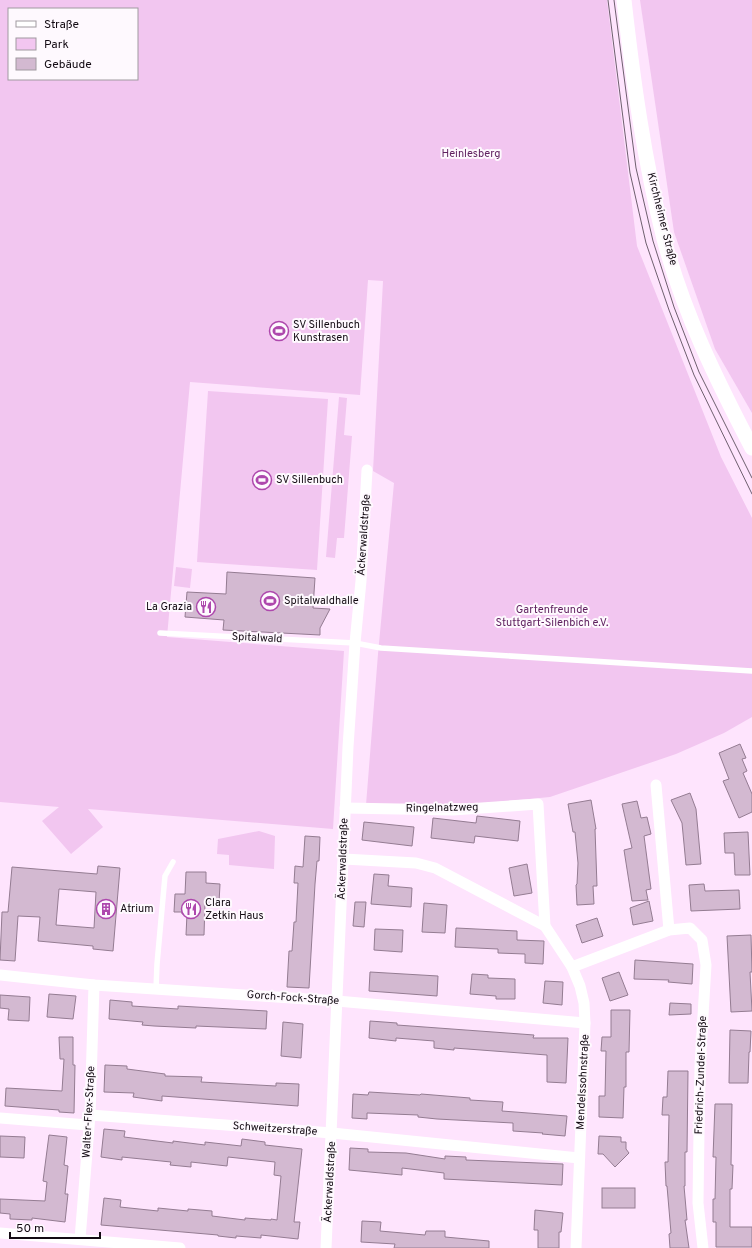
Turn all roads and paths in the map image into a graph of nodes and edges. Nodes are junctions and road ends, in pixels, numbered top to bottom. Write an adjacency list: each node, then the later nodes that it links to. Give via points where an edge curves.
1 (624, 0): 2 (main road, Kirchheimer Straße, via 646,154 664,240 698,336)
2 (752, 448)
3 (367, 470): 5 (street, Äckerwaldstraße)
4 (160, 633): 5 (lane, Spitalwald)
5 (355, 643): 6 (lane, Spitalwald, via 381,648); 8 (street, Äckerwaldstraße)
6 (752, 671)
7 (656, 785): 12 (street)
8 (345, 808): 9 (street, Äckerwaldstraße); 11 (street, Ringelnatzweg, via 453,810 538,804)
9 (344, 858): 11 (street, Mendelssohnstraße, via 416,863 435,868); 17 (street, Äckerwaldstraße)
10 (173, 862): 16 (lane, via 165,876)
11 (544, 926): 13 (street, Mendelssohnstraße)
12 (669, 930): 13 (street, Friedrich-Zundel-Straße); 28 (street, Friedrich-Zundel-Straße, via 690,928 702,940 706,965 700,1067 698,1203)
13 (572, 967): 18 (street, Mendelssohnstraße, via 584,1003)
14 (0, 976): 15 (street, Gorch-Fock-Straße)
15 (94, 985): 16 (street, Gorch-Fock-Straße); 20 (street, Walter-Flex-Straße)
16 (156, 989): 17 (street, Gorch-Fock-Straße)
17 (337, 1001): 18 (street, Gorch-Fock-Straße); 21 (street, Äckerwaldstraße)
18 (585, 1023): 22 (street, Mendelssohnstraße)
19 (0, 1118): 20 (street, Schweitzerstraße)
20 (89, 1120): 21 (street, Schweitzerstraße); 24 (street, Walter-Flex-Straße)
21 (332, 1133): 22 (street, Schweitzerstraße); 26 (street, Äckerwaldstraße)
22 (579, 1158): 27 (street, Mendelssohnstraße)
23 (0, 1232): 24 (street)
24 (85, 1242): 25 (street)
25 (180, 1248)
26 (326, 1248)
27 (576, 1248)
28 (703, 1248)

